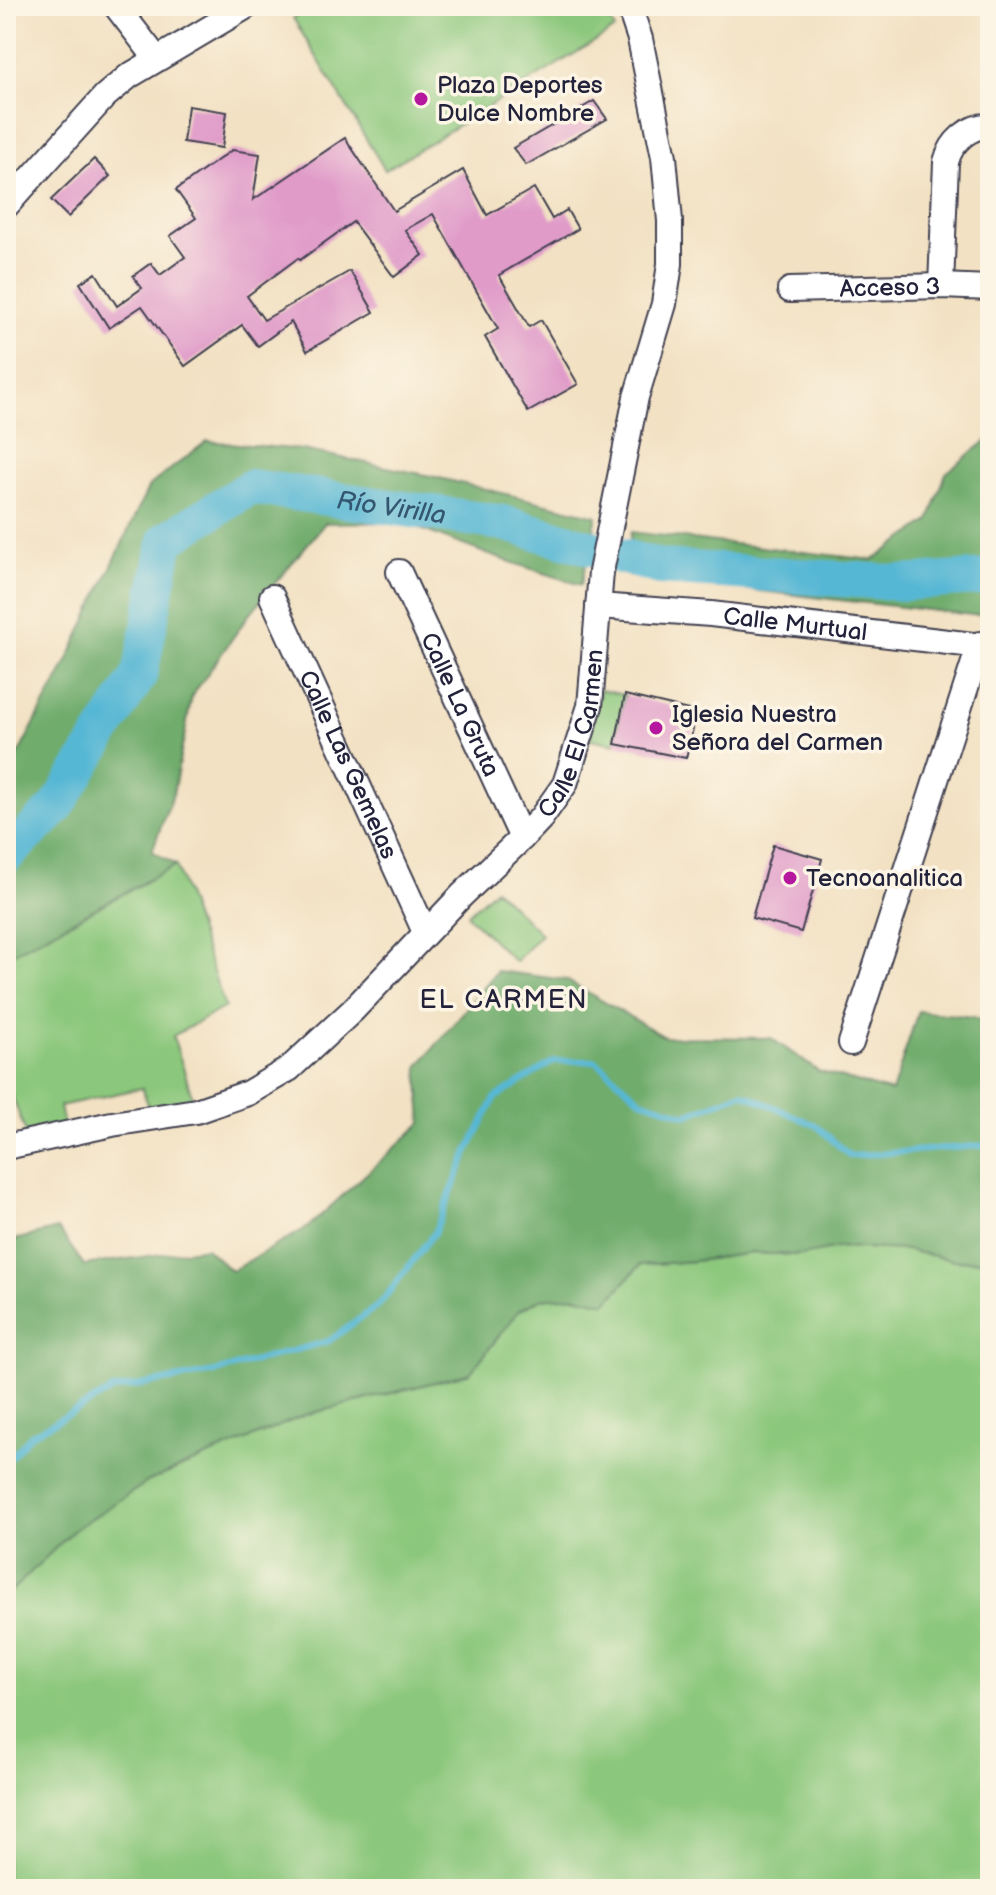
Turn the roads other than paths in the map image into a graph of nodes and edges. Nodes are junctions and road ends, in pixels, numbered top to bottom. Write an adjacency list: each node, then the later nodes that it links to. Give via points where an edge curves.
1 (116, 6): 4 (street)
2 (247, 6): 4 (street)
3 (629, 6): 12 (street, Calle El Carmen, via 664,157 670,264 615,496)
4 (156, 58): 6 (street, via 105,96)
5 (990, 126): 7 (street, via 967,132 949,149)
6 (6, 206)
7 (941, 286): 8 (street, Acceso 3); 9 (street, Acceso 3)
8 (990, 288)
9 (790, 290)
10 (399, 572): 14 (street, Calle La Gruta)
11 (272, 597): 15 (street, Calle Las Gemelas)
12 (598, 606): 13 (street, Calle Murtual); 14 (street, Calle El Carmen, via 590,706 576,754 565,784)
13 (985, 646): 16 (street)
14 (522, 838): 15 (street, Calle El Carmen)
15 (425, 932): 17 (street, Calle El Carmen, via 289,1069 248,1093 196,1111)
16 (851, 1043)
17 (6, 1147)

